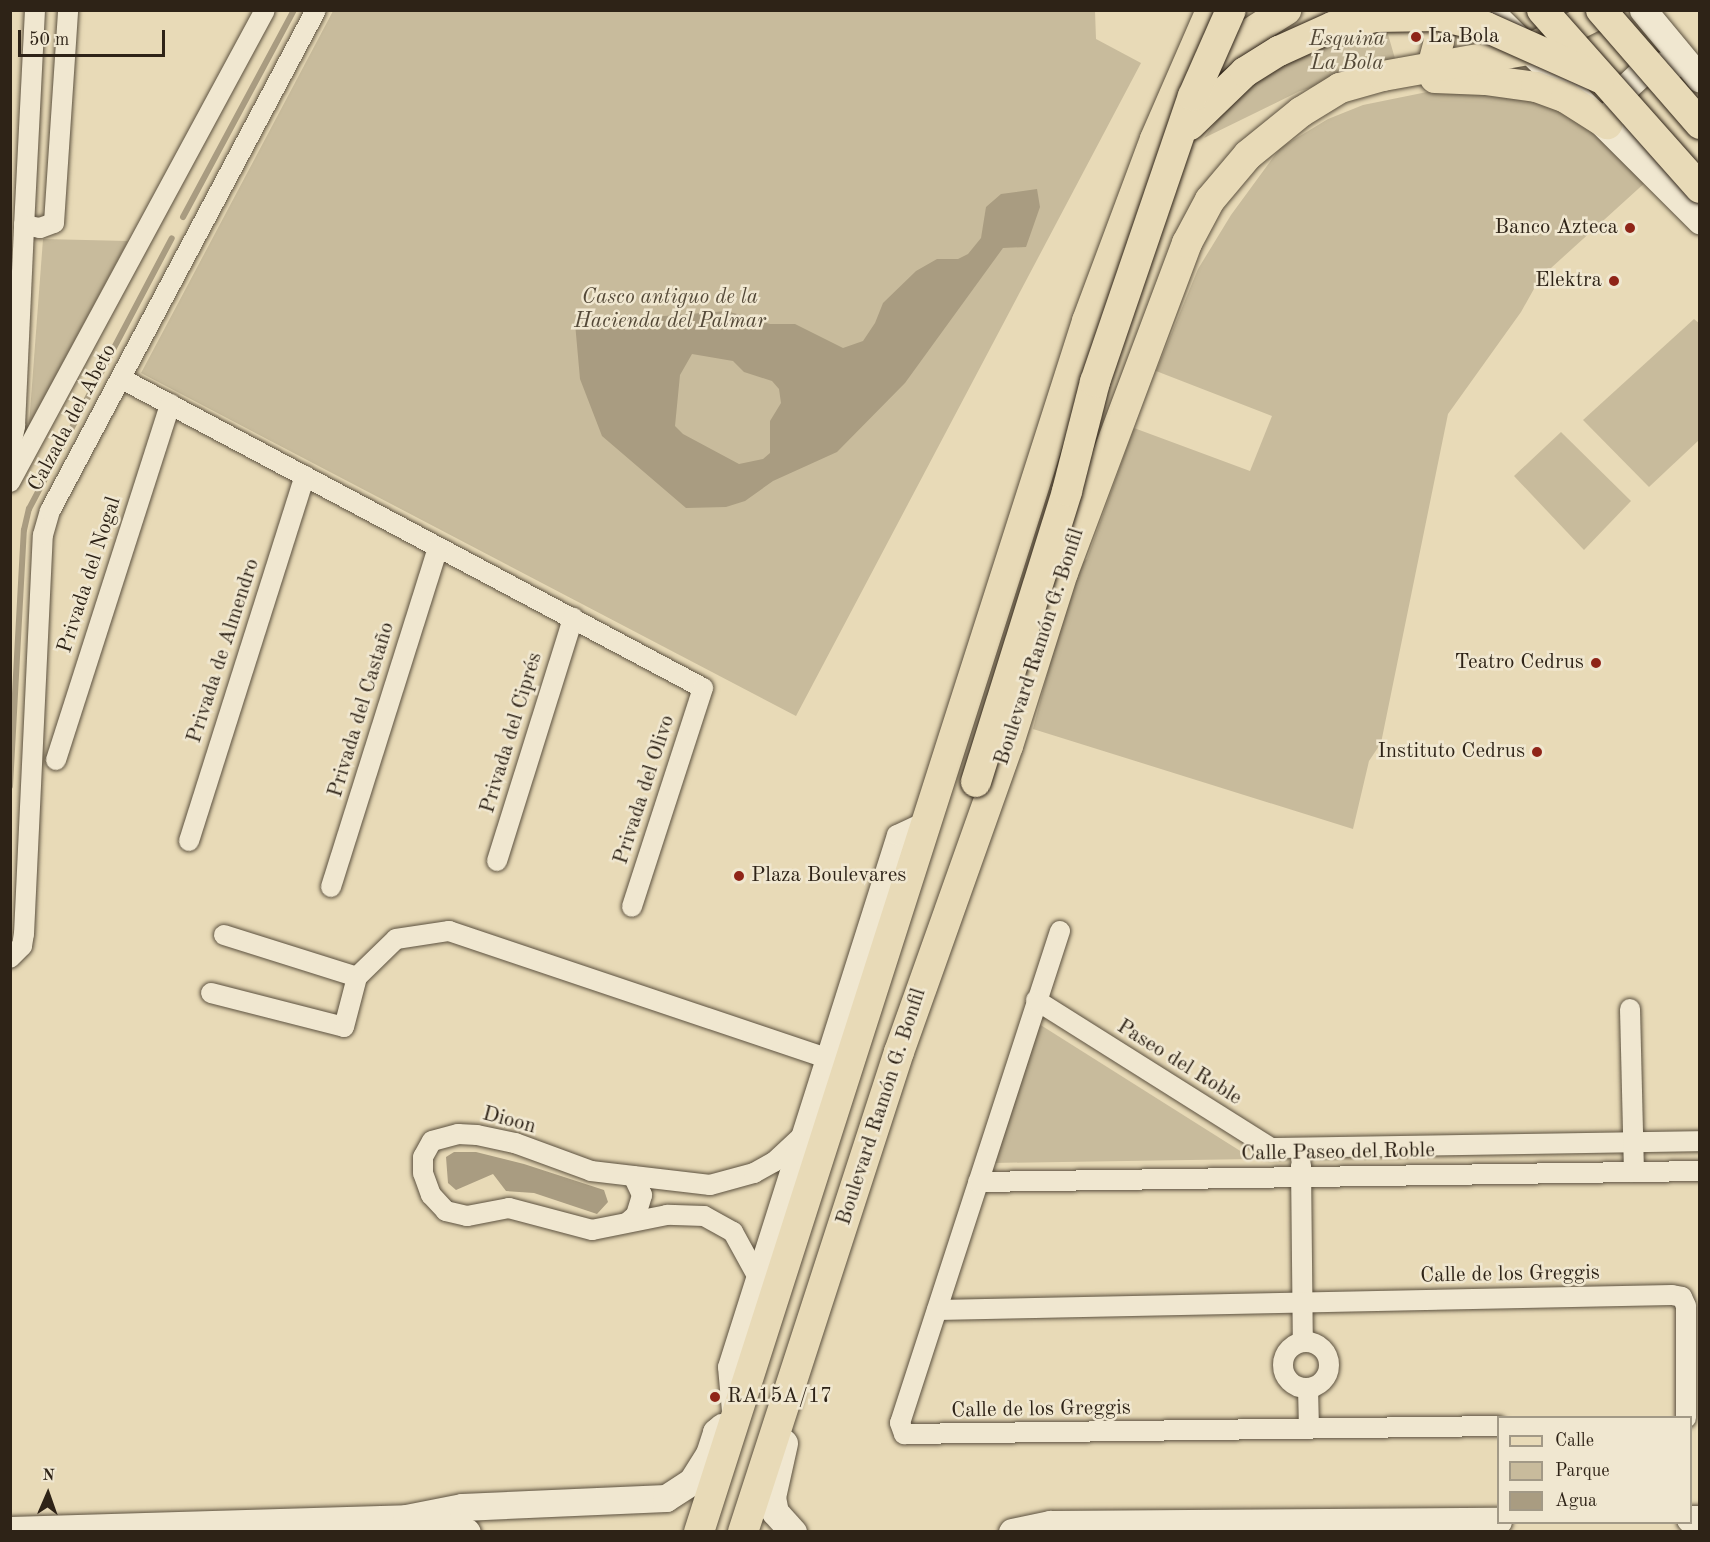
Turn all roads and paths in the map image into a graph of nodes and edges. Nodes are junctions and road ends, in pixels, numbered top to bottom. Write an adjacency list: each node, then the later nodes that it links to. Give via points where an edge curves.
1 (35, 10): 24 (street)
2 (68, 10): 24 (street, via 54,223 40,228)
3 (265, 10): 30 (street, Calzada del Abeto)
4 (316, 10): 25 (street, Calzada del Abeto)
5 (1211, 10): 18 (main road)
6 (1231, 10): 36 (main road, bridge, via 1189,107 1102,360 1067,491 976,782)
7 (1287, 10): 18 (main road, Boulevard Ramón G. Bonfil, via 1230,46)
8 (1427, 10): 15 (main road, via 1437,25 1439,40)
9 (1489, 10): 14 (street)
10 (1542, 10): 17 (main road, bridge)
11 (1601, 10): 20 (main road, bridge)
12 (1607, 10): 14 (main road, Boulevard Ramón G. Bonfil)
13 (1643, 10): 16 (street)
14 (1527, 50): 15 (main road, Boulevard Ramón G. Bonfil); 21 (street)
15 (1432, 68): 19 (main road, Boulevard Ramón G. Bonfil)
16 (1692, 70): 21 (street, via 1656,66 1640,74 1626,87)
17 (1600, 78): 22 (main road, bridge); 27 (main road, bridge, via 1486,27 1440,16 1375,18 1332,27 1245,72 1188,126 1163,164)
18 (1178, 88): 27 (main road, Boulevard Ramón G. Bonfil, via 1087,321)
19 (1340, 88): 21 (main road, via 1424,78 1485,80 1536,87 1566,98); 36 (main road, Boulevard Ramón G. Bonfil, via 1301,112 1248,155 1210,200 1187,243 1063,573 1008,746)
20 (1700, 123)
21 (1607, 124): 23 (street)
22 (1700, 188)
23 (1700, 220)
24 (24, 225): 28 (street, via 15,426)
25 (122, 379): 26 (street); 43 (street, Calzada del Abeto, via 50,511 43,535 24,934 22,946)
26 (170, 404): 29 (street); 33 (street, Privada del Nogal)
27 (1062, 409): 34 (main road, Boulevard Ramón G. Bonfil)
28 (10, 450)
29 (305, 476): 31 (street); 35 (street, Privada de Almendro)
30 (10, 482)
31 (438, 547): 32 (street); 38 (street, Privada del Castaño)
32 (573, 618): 37 (street, Privada del Ciprés); 40 (street, Privada del Olivo, via 703,688)
33 (56, 760)
34 (929, 820): 36 (main road, via 933,846 943,854 958,854); 39 (main road, Boulevard Ramón G. Bonfil); 49 (street, Boulevard Ramón G. Bonfil, via 897,835)
35 (189, 841)
36 (971, 844): 48 (main road, Boulevard Ramón G. Bonfil)
37 (497, 861)
38 (331, 887)
39 (906, 888): 48 (main road, via 925,881 933,885 939,901 905,1004); 49 (main road, Boulevard Ramón G. Bonfil)
40 (632, 907)
41 (1060, 931): 46 (street)
42 (224, 935): 44 (street)
43 (10, 958)
44 (357, 977): 45 (street, via 344,1027); 49 (street, via 396,939 449,931)
45 (211, 993)
46 (1036, 1000): 53 (street, Paseo del Roble, via 1260,1142 1271,1148); 58 (street)
47 (1630, 1009): 51 (street)
48 (899, 1052): 65 (main road, Boulevard Ramón G. Bonfil)
49 (840, 1062): 50 (street, Boulevard Ramón G. Bonfil); 69 (main road, Boulevard Ramón G. Bonfil)
50 (803, 1135): 59 (street, Dioon, via 774,1162 754,1173); 62 (street, Boulevard Ramón G. Bonfil)
51 (1634, 1142): 52 (street, Calle Paseo del Roble); 53 (street, Calle Paseo del Roble); 55 (street)
52 (1700, 1142)
53 (1301, 1150): 57 (street)
54 (1700, 1171): 55 (street, Calle Paseo del Roble)
55 (1635, 1172): 57 (street, Calle Paseo del Roble)
56 (633, 1176): 59 (street, Dioon); 61 (street, via 642,1195 636,1215); 61 (street, Dioon, via 591,1171 515,1143 477,1135 458,1134 432,1141 423,1157 423,1173 431,1195 446,1212 467,1216 509,1208 592,1230)
57 (1301, 1178): 58 (street, Calle Paseo del Roble); 63 (street)
58 (978, 1182): 64 (street, Calle de los Greggis)
59 (710, 1185): 60 (street)
60 (704, 1216): 61 (street, Dioon, via 667,1215); 62 (street, Dioon, via 733,1232)
61 (628, 1222)
62 (756, 1274): 69 (street, Boulevard Ramón G. Bonfil, via 728,1367)
63 (1302, 1305): 64 (street, Calle de los Greggis); 66 (street); 68 (street, Calle de los Greggis, via 1682,1297 1686,1306)
64 (937, 1310): 71 (street, Calle de los Greggis, via 900,1423 904,1434)
65 (810, 1328): 79 (main road, Boulevard Ramón G. Bonfil); 80 (street, via 772,1497 775,1512)
66 (1303, 1342): 67 (street, via 1288,1351 1283,1365 1294,1384); 67 (street, via 1321,1348 1328,1361 1326,1375)
67 (1308, 1388): 71 (street)
68 (1686, 1416)
69 (733, 1420): 72 (street, via 716,1432 709,1454 692,1481 666,1498 462,1507); 78 (main road, Boulevard Ramón G. Bonfil)
70 (1497, 1426): 71 (street, Calle de los Greggis)
71 (1310, 1429)
72 (406, 1518): 76 (street); 77 (street)
73 (1497, 1521): 74 (street)
74 (1371, 1527): 75 (street)
75 (1050, 1528): 81 (street)
76 (10, 1530)
77 (467, 1532)
78 (699, 1532)
79 (743, 1532)
80 (793, 1532)
81 (1012, 1532)

